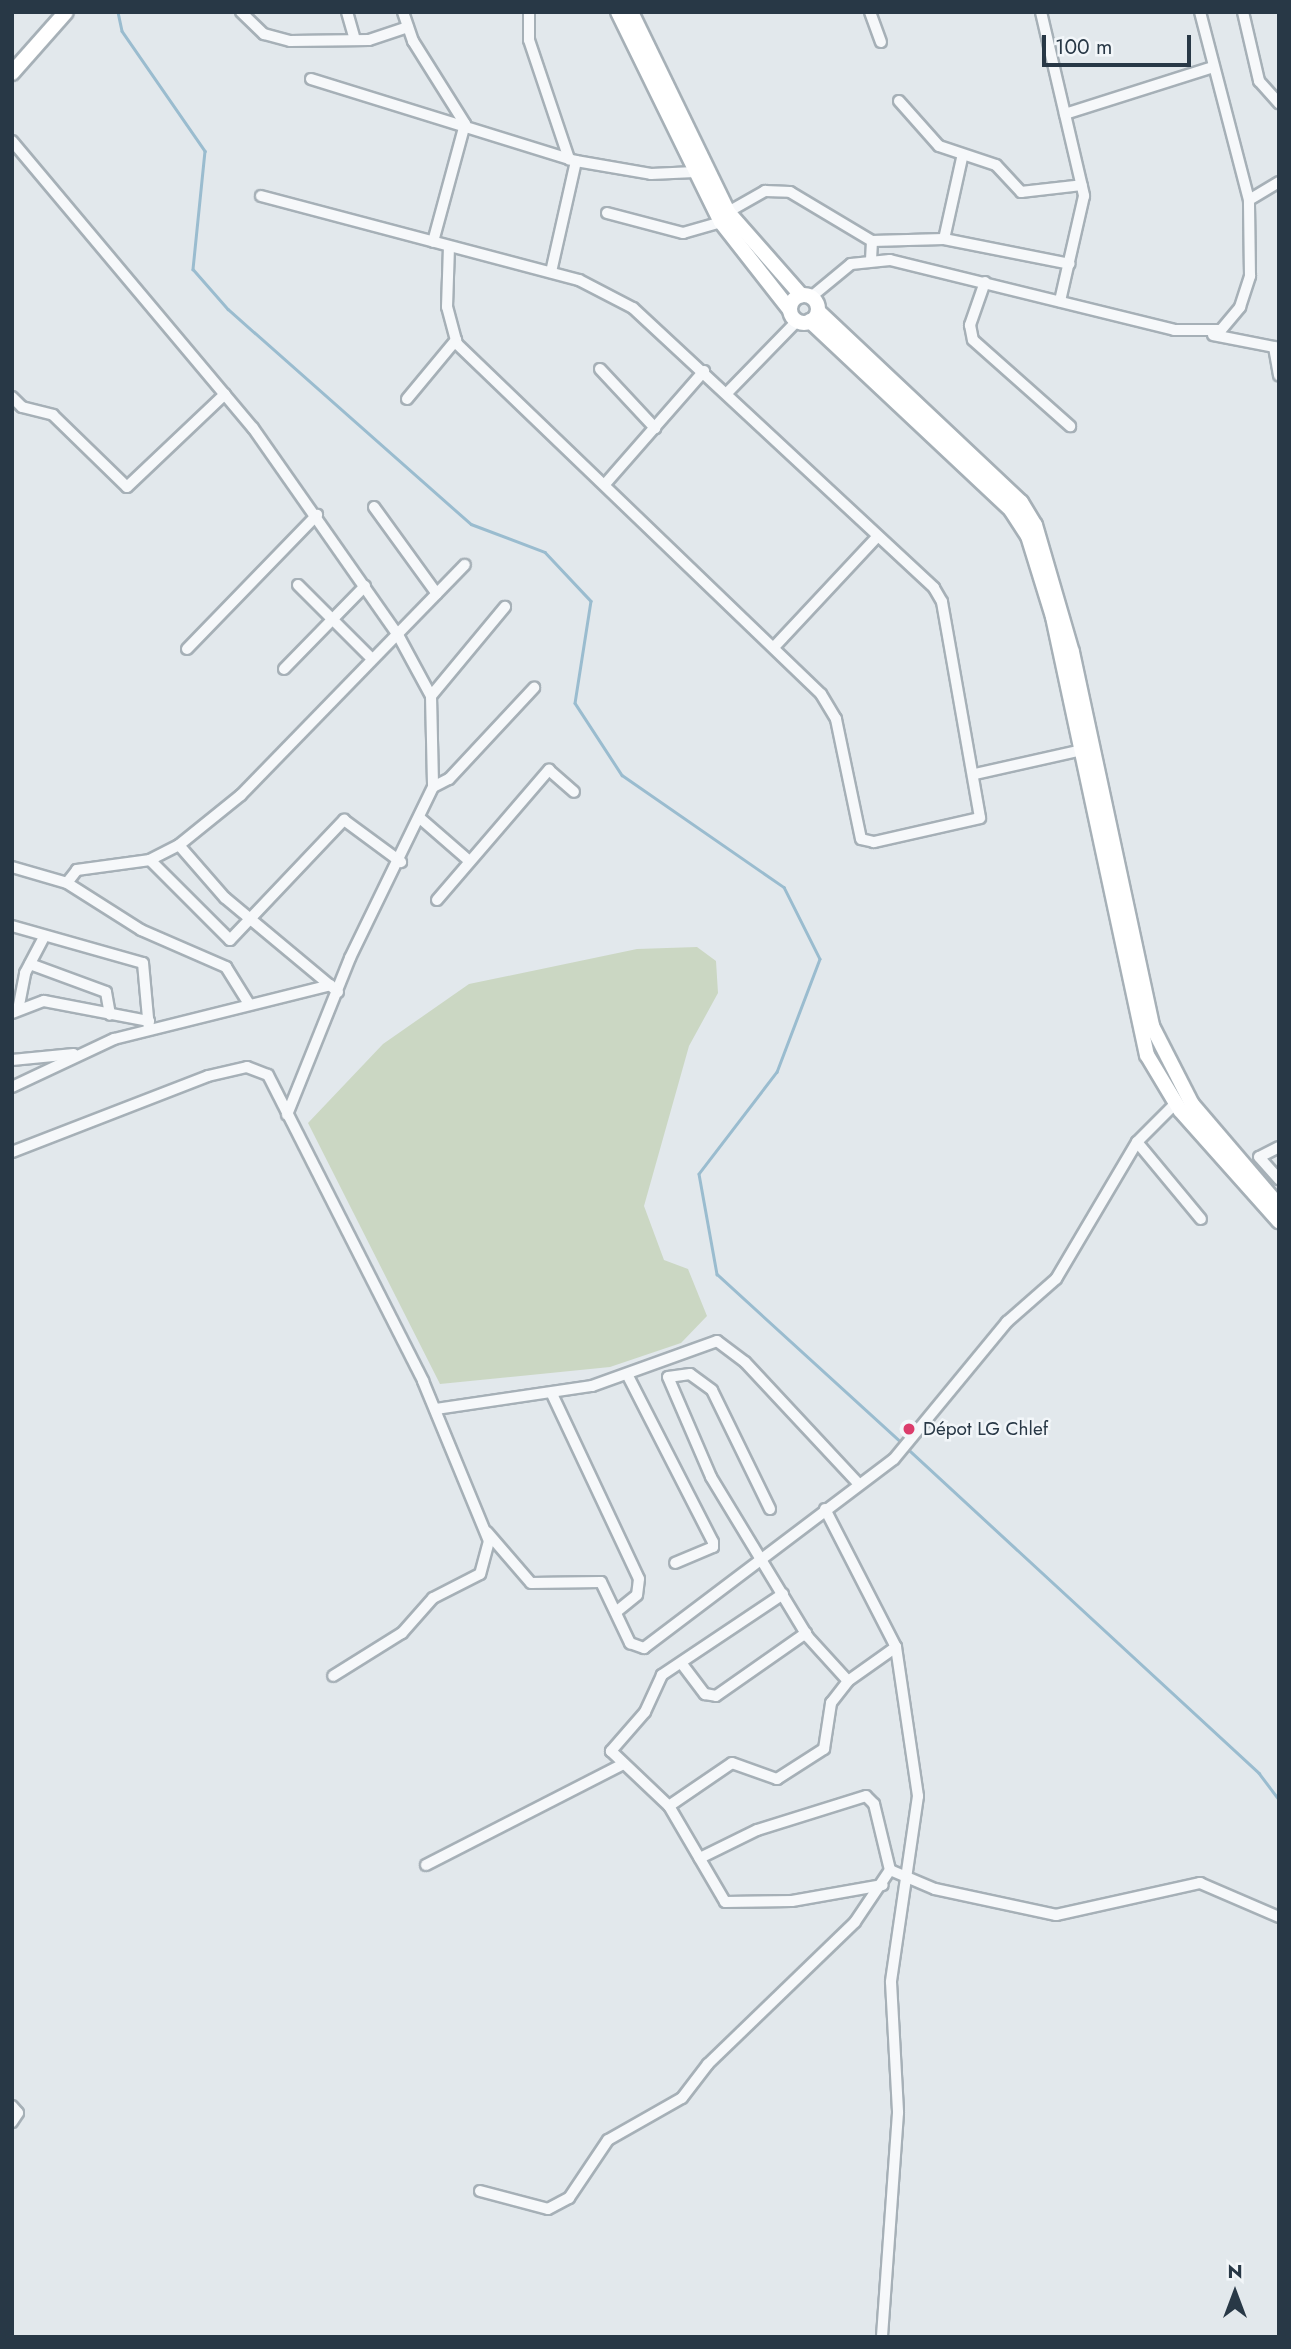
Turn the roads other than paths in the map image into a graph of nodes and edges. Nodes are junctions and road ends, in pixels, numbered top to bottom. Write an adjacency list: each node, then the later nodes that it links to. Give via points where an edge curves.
1 (65, 12): 15 (main road)
2 (241, 12): 13 (street, via 274,39)
3 (347, 12): 13 (street)
4 (403, 12): 12 (street)
5 (529, 12): 24 (street, via 530,40)
6 (618, 12): 25 (main road)
7 (631, 12): 31 (main road)
8 (870, 12): 14 (street)
9 (1041, 12): 20 (street)
10 (1200, 12): 16 (street)
11 (1243, 12): 19 (street, via 1259,81)
12 (408, 27): 13 (street); 21 (street)
13 (355, 40)
14 (881, 42)
15 (15, 65)
16 (1213, 66): 20 (street); 29 (street)
17 (311, 79): 21 (street)
18 (899, 100): 23 (street, via 931,139)
19 (1279, 103)
20 (1065, 114): 27 (street)
21 (464, 129): 24 (street); 34 (street)
22 (12, 141): 50 (street)
23 (962, 158): 27 (street, via 996,164 1021,192); 32 (street)
24 (573, 160): 25 (street, via 650,174); 38 (street)
25 (695, 172): 31 (main road)
26 (1279, 182): 29 (street)
27 (1083, 185): 37 (street, via 1083,222)
28 (261, 196): 34 (street)
29 (1249, 200): 43 (street, via 1250,276 1231,321)
30 (607, 214): 31 (street, via 683,233)
31 (725, 217): 33 (street, via 765,191 783,190); 40 (main road); 42 (main road)
32 (944, 239): 33 (street); 37 (street)
33 (872, 241): 36 (street)
34 (433, 242): 35 (street)
35 (449, 248): 38 (street); 44 (street, via 447,307)
36 (871, 259): 39 (street); 40 (street, via 835,274)
37 (1070, 264): 41 (street)
38 (551, 272): 47 (street, via 633,308)
39 (985, 282): 41 (street); 53 (street, via 970,325 973,340)
40 (806, 296): 42 (main road); 42 (main road)
41 (1060, 301): 43 (street)
42 (804, 315): 49 (street); 72 (main road, via 1028,511 1047,556)
43 (1209, 334): 45 (street)
44 (456, 340): 52 (street); 55 (street)
45 (1276, 348): 48 (street)
46 (600, 369): 54 (street)
47 (704, 371): 49 (street); 54 (street)
48 (1279, 376)
49 (728, 392): 58 (street)
50 (225, 394): 51 (street, via 131,487 54,415 22,407); 57 (street)
51 (12, 397)
52 (407, 399)
53 (1070, 426)
54 (655, 428): 55 (street)
55 (606, 483): 66 (street)
56 (374, 507): 62 (street)
57 (317, 515): 61 (street); 67 (street)
58 (877, 537): 66 (street); 73 (street, via 917,567 942,602)
59 (465, 565): 62 (street)
60 (298, 585): 64 (street)
61 (365, 586): 64 (street); 65 (street)
62 (437, 594): 65 (street)
63 (505, 607): 71 (street)
64 (333, 620): 68 (street); 69 (street)
65 (398, 635): 68 (street); 71 (street)
66 (776, 645): 73 (street, via 836,719 861,839 874,842 980,818)
67 (187, 649)
68 (370, 658): 77 (street, via 241,795)
69 (284, 669)
70 (534, 688): 74 (street, via 449,779)
71 (431, 696): 74 (street)
72 (1086, 750): 73 (street); 96 (main road, via 1145,1028)
73 (975, 774)
74 (433, 787): 76 (street)
75 (573, 792): 78 (street, via 549,770)
76 (421, 819): 78 (street); 80 (street)
77 (179, 845): 79 (street); 84 (street)
78 (467, 859): 83 (street)
79 (150, 860): 82 (street, via 83,868); 84 (street, via 227,940)
80 (401, 862): 84 (street, via 344,820); 88 (street)
81 (12, 867): 82 (street)
82 (67, 883): 89 (street, via 141,930 226,967)
83 (437, 901)
84 (250, 919): 88 (street)
85 (12, 926): 86 (street)
86 (44, 937): 87 (street); 92 (street, via 144,963)
87 (30, 964): 90 (street); 91 (street, via 107,992)
88 (334, 988): 89 (street); 97 (street)
89 (249, 1004): 92 (street)
90 (15, 1011): 91 (street, via 44,1000)
91 (110, 1015): 92 (street)
92 (149, 1025): 93 (street)
93 (74, 1054): 94 (street); 95 (street)
94 (12, 1060)
95 (12, 1087)
96 (1182, 1106): 98 (street); 102 (main road); 104 (main road)
97 (287, 1115): 100 (street, via 266,1072 236,1068); 107 (street)
98 (1137, 1142): 103 (street); 108 (street, via 1056,1279 1007,1322 894,1459)
99 (1279, 1147): 101 (street, via 1259,1157)
100 (12, 1152)
101 (1279, 1179)
102 (1279, 1206)
103 (1201, 1219)
104 (1279, 1221)
105 (628, 1376): 106 (street); 108 (street, via 668,1354 717,1341 745,1362); 113 (street, via 713,1542 713,1547)
106 (552, 1394): 107 (street); 115 (street, via 639,1579 637,1595)
107 (436, 1409): 111 (street)
108 (858, 1483): 110 (street)
109 (769, 1509): 112 (street, via 712,1390 690,1374 668,1377 711,1477)
110 (825, 1509): 112 (street); 117 (street)
111 (487, 1531): 115 (street, via 531,1583 601,1582); 119 (street, via 490,1552 480,1574 433,1598 402,1633)
112 (763, 1555): 114 (street); 115 (street, via 641,1650 630,1643)
113 (675, 1563)
114 (783, 1594): 116 (street); 118 (street)
115 (616, 1612)
116 (806, 1633): 118 (street, via 716,1696 705,1694); 120 (street)
117 (896, 1647): 120 (street); 126 (street, via 918,1796)
118 (682, 1664): 121 (street, via 657,1680 645,1712 613,1743 613,1755)
119 (333, 1676)
120 (848, 1681): 122 (street, via 829,1708 824,1749 777,1779 732,1763)
121 (623, 1765): 122 (street); 124 (street)
122 (669, 1806): 123 (street)
123 (701, 1858): 125 (street, via 758,1830 866,1796 874,1804); 127 (street, via 720,1899 735,1905)
124 (426, 1866)
125 (890, 1870): 126 (street); 127 (street)
126 (906, 1878): 128 (street, via 1056,1915 1203,1884); 132 (street, via 891,1982 897,2136)
127 (883, 1885): 131 (street, via 682,2098 608,2140 559,2206)
128 (1279, 1917)
129 (12, 2106): 130 (street, via 18,2113)
130 (12, 2122)
131 (480, 2191)
132 (882, 2337)

